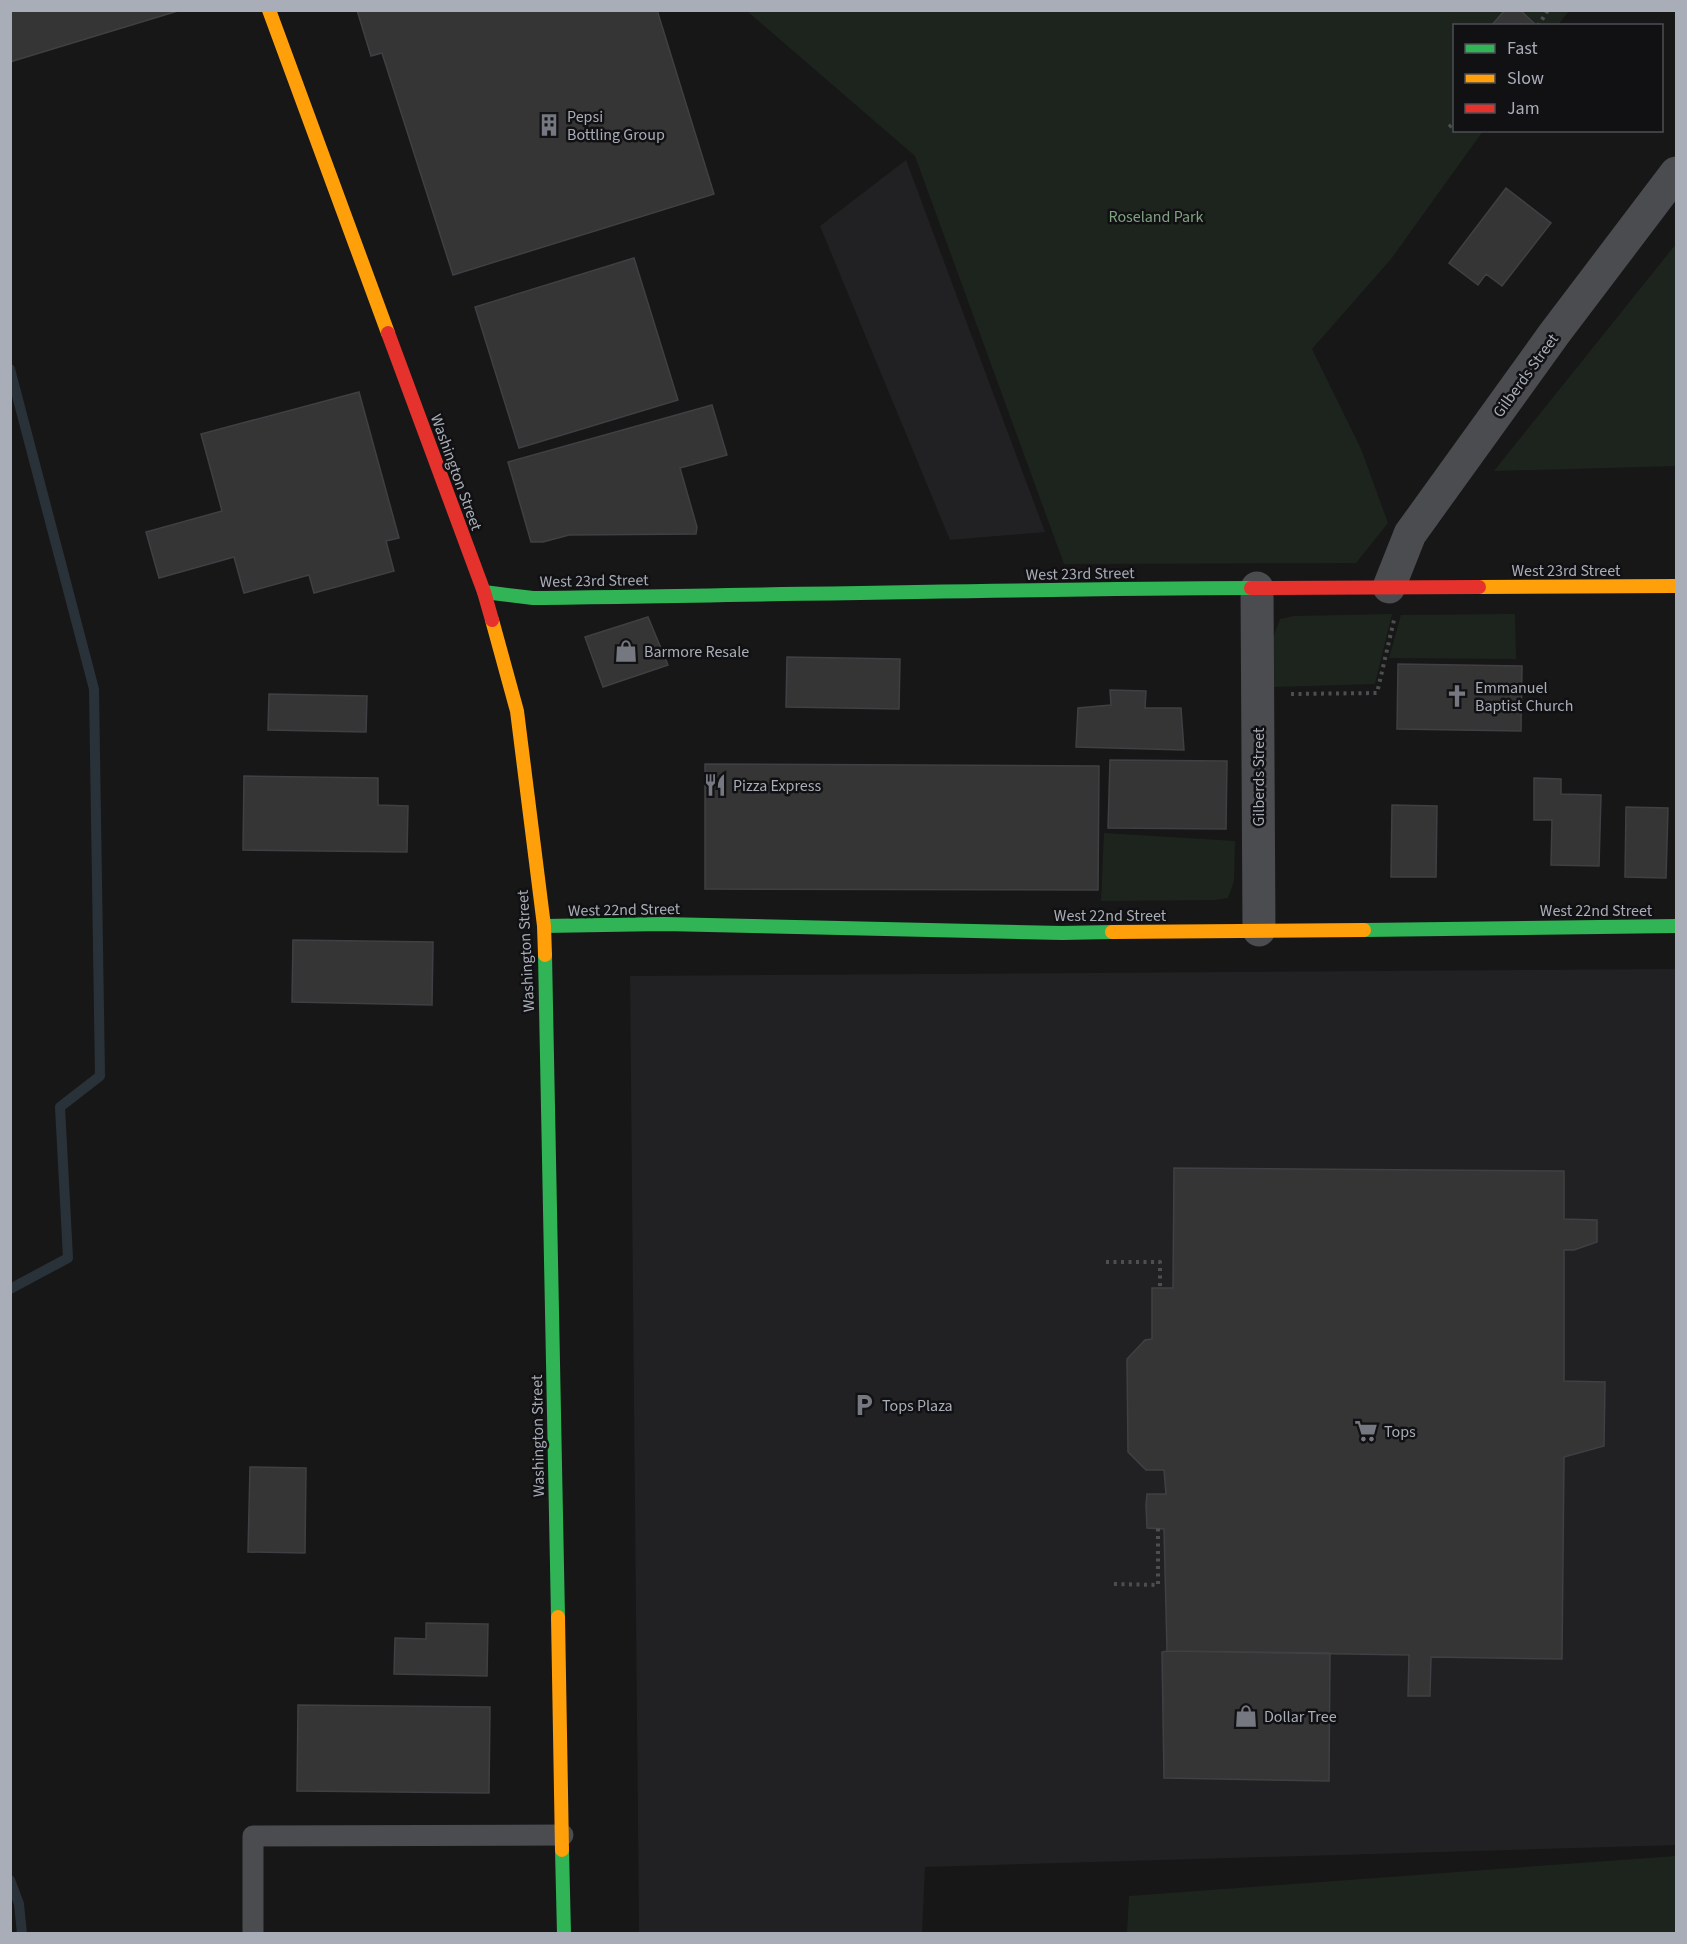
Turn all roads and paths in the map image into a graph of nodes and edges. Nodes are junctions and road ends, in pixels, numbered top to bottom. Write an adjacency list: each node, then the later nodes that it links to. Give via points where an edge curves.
1 (269, 10): 9 (street, Washington Street)
2 (1548, 10): 3 (path)
3 (1539, 24)
4 (1453, 124): 5 (path)
5 (1449, 127)
6 (1677, 173): 10 (street, Gilberds Street, via 1554,334 1410,534)
7 (1677, 586): 10 (street, West 23rd Street)
8 (1257, 588): 9 (street, West 23rd Street, via 533,598); 10 (street, West 23rd Street); 11 (street, Gilberds Street)
9 (484, 592): 12 (street, Washington Street, via 517,711)
10 (1393, 598): 11 (path, via 1377,693)
11 (1257, 694): 14 (street, Gilberds Street)
12 (544, 926): 14 (street, West 22nd Street, via 664,924 1062,933); 19 (street, Washington Street)
13 (1677, 926): 14 (street, West 22nd Street)
14 (1259, 930)
15 (1106, 1262): 16 (path, via 1160,1262)
16 (1160, 1288)
17 (1158, 1528): 18 (path, via 1158,1585)
18 (1114, 1584)
19 (562, 1836): 20 (lane, via 253,1836); 21 (street, Washington Street)
20 (253, 1934)
21 (564, 1934)

